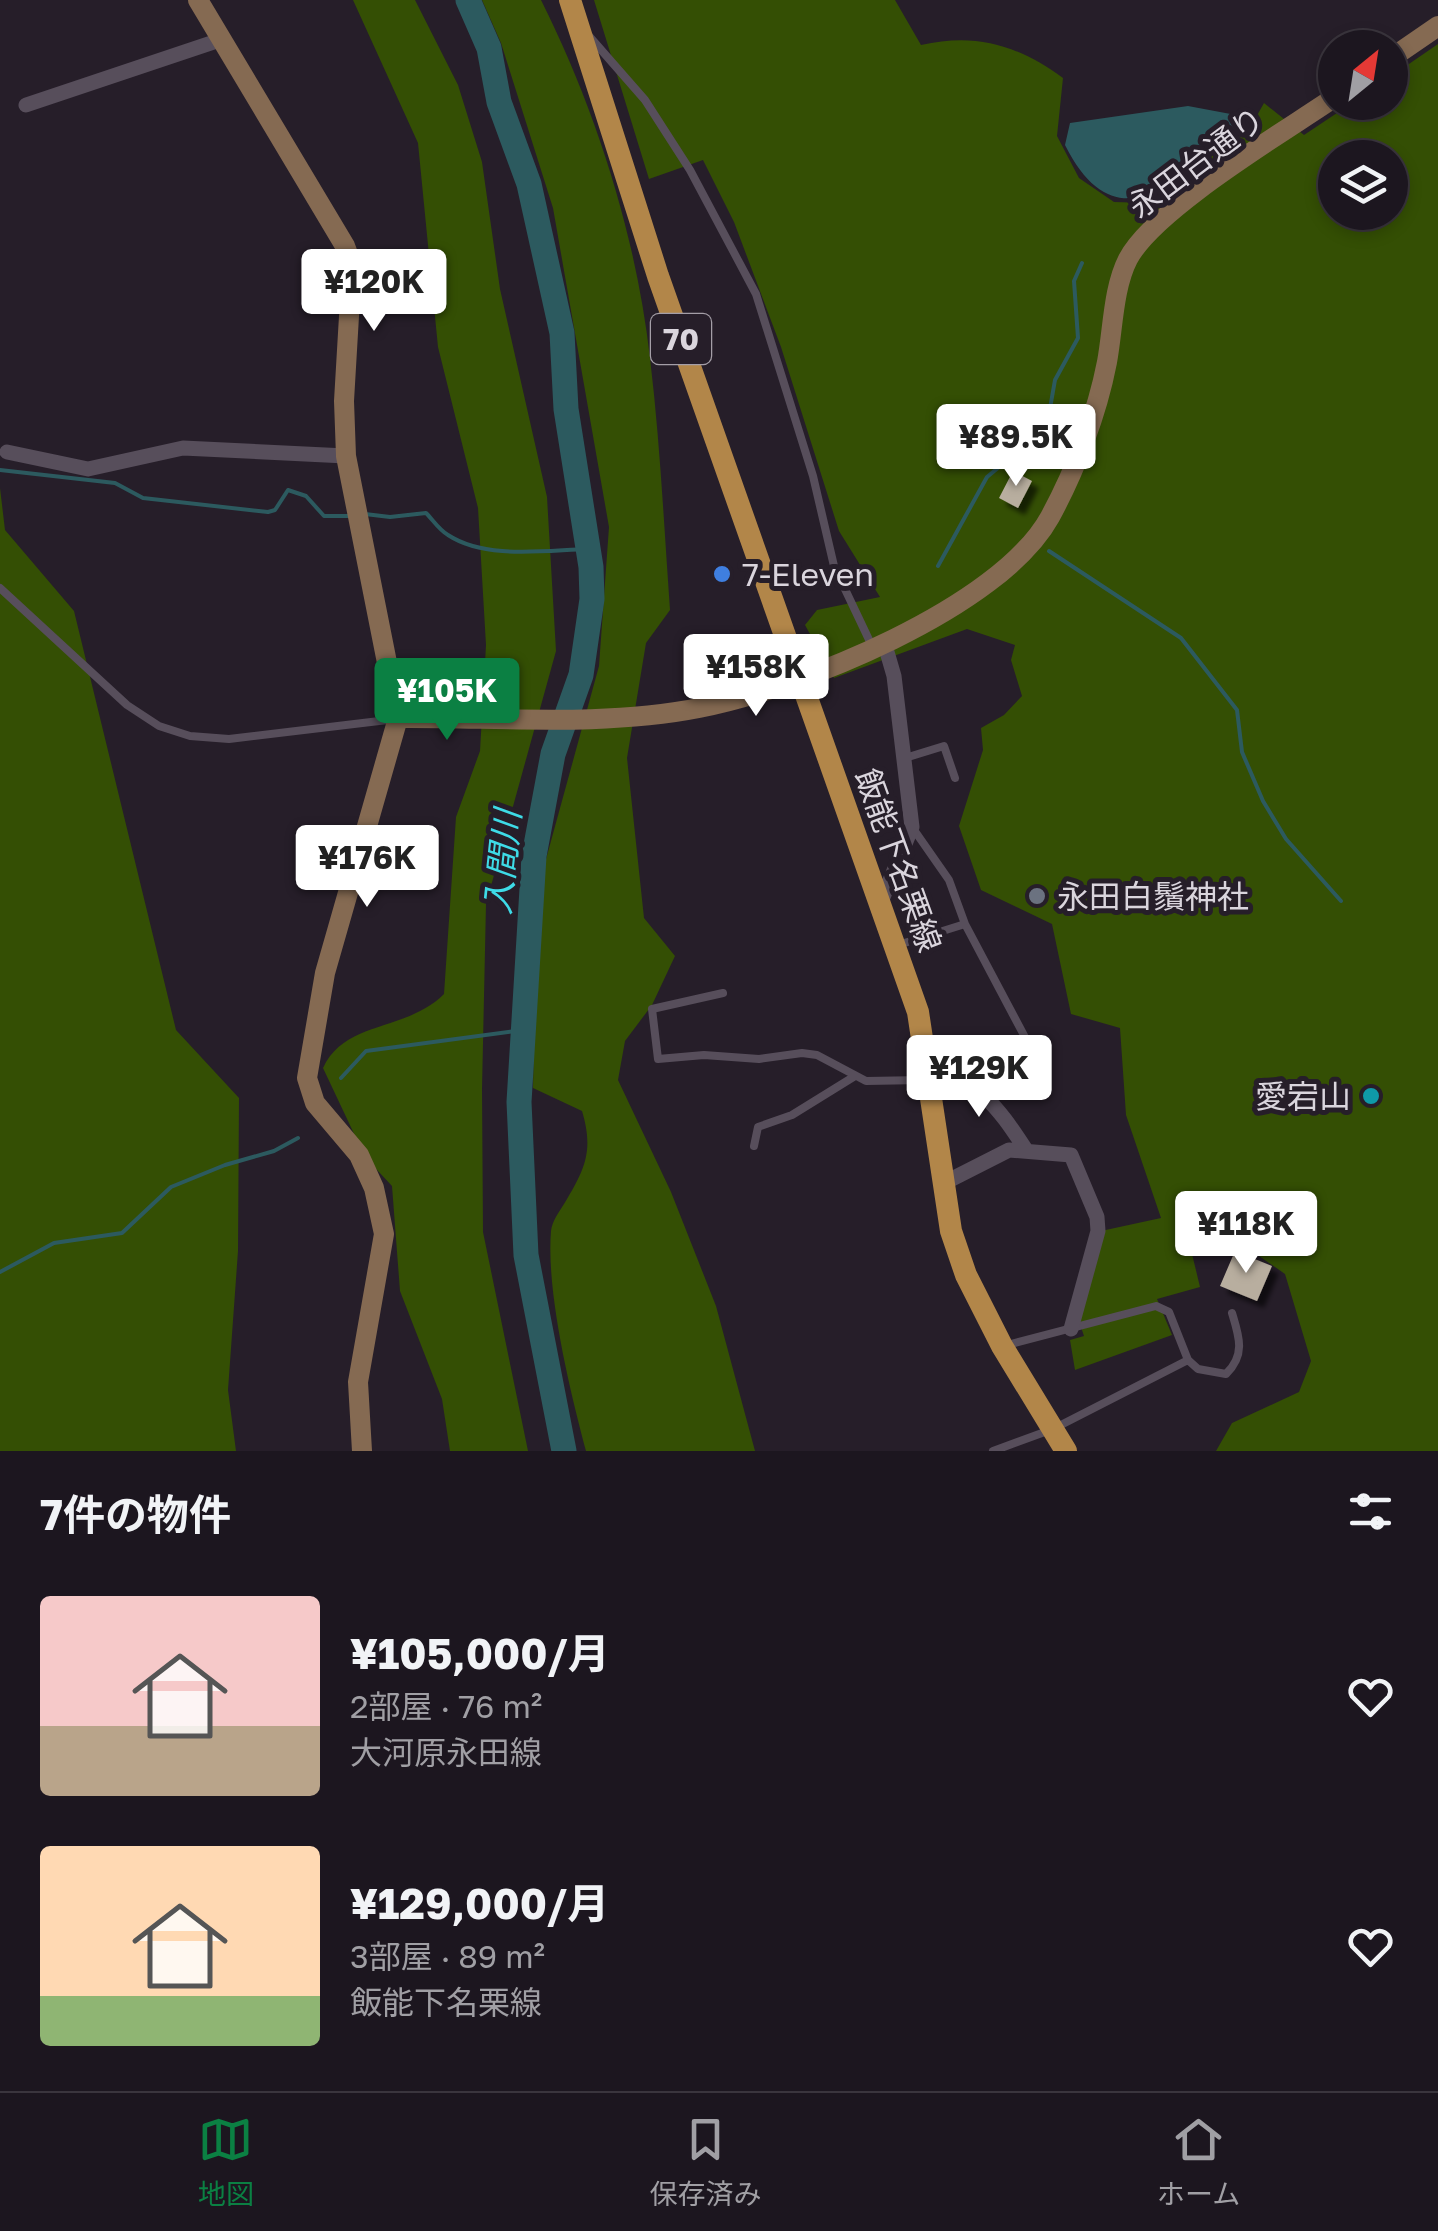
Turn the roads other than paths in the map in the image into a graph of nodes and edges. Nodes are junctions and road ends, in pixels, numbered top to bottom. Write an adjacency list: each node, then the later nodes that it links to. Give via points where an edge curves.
1 (198, 0): 4 (street)
2 (573, 10): 11 (lane, via 654,114 718,216 756,294 834,566); 12 (main road, 飯能下名栗線 / 70)
3 (1438, 26): 5 (street)
4 (220, 40): 6 (street); 9 (street, via 349,254)
5 (1408, 47)
6 (26, 105)
7 (1318, 109): 11 (street, 永田台通り, via 1162,217 1136,246 1121,280 1099,398 1048,521 995,576 933,621)
8 (7, 452): 9 (street, via 88,469 183,448)
9 (346, 456): 13 (street)
10 (0, 588): 13 (lane, via 127,705 159,726 229,739)
11 (879, 647): 12 (street, 永田台通り); 14 (street, via 894,676)
12 (798, 677): 13 (street, 永田台通り, via 698,709 632,716); 17 (main road, 飯能下名栗線 / 70)
13 (398, 718): 32 (street, via 344,898 309,1049 309,1088 358,1155 384,1234 358,1382)
14 (901, 760): 15 (lane, via 944,746); 16 (street)
15 (955, 778)
16 (912, 828): 17 (street); 18 (lane, via 949,880)
17 (880, 902): 19 (main road, 飯能下名栗線 / 70)
18 (965, 924): 19 (lane); 23 (lane, via 1036,1058)
19 (896, 946): 22 (main road, 飯能下名栗線 / 70, via 918,1012)
20 (722, 993): 21 (lane, via 652,1009 658,1059 802,1053)
21 (854, 1076): 22 (lane); 24 (lane, via 792,1115 758,1127)
22 (929, 1080): 23 (street, via 940,1077); 26 (main road, 飯能下名栗線 / 70)
23 (986, 1095): 25 (street)
24 (754, 1146)
25 (1026, 1150): 26 (street, via 1009,1150); 28 (street, via 1071,1156 1097,1218)
26 (942, 1184): 29 (main road, 飯能下名栗線 / 70, via 966,1274)
27 (1232, 1313): 30 (lane, via 1241,1344 1233,1367 1212,1374)
28 (1072, 1330): 29 (lane); 30 (lane, via 1163,1307)
29 (1002, 1346): 31 (main road, 飯能下名栗線 / 70)
30 (1188, 1360): 31 (lane)
31 (1053, 1430): 33 (lane); 34 (main road, 飯能下名栗線 / 70)
32 (362, 1451)
33 (993, 1451)
34 (1066, 1451)

